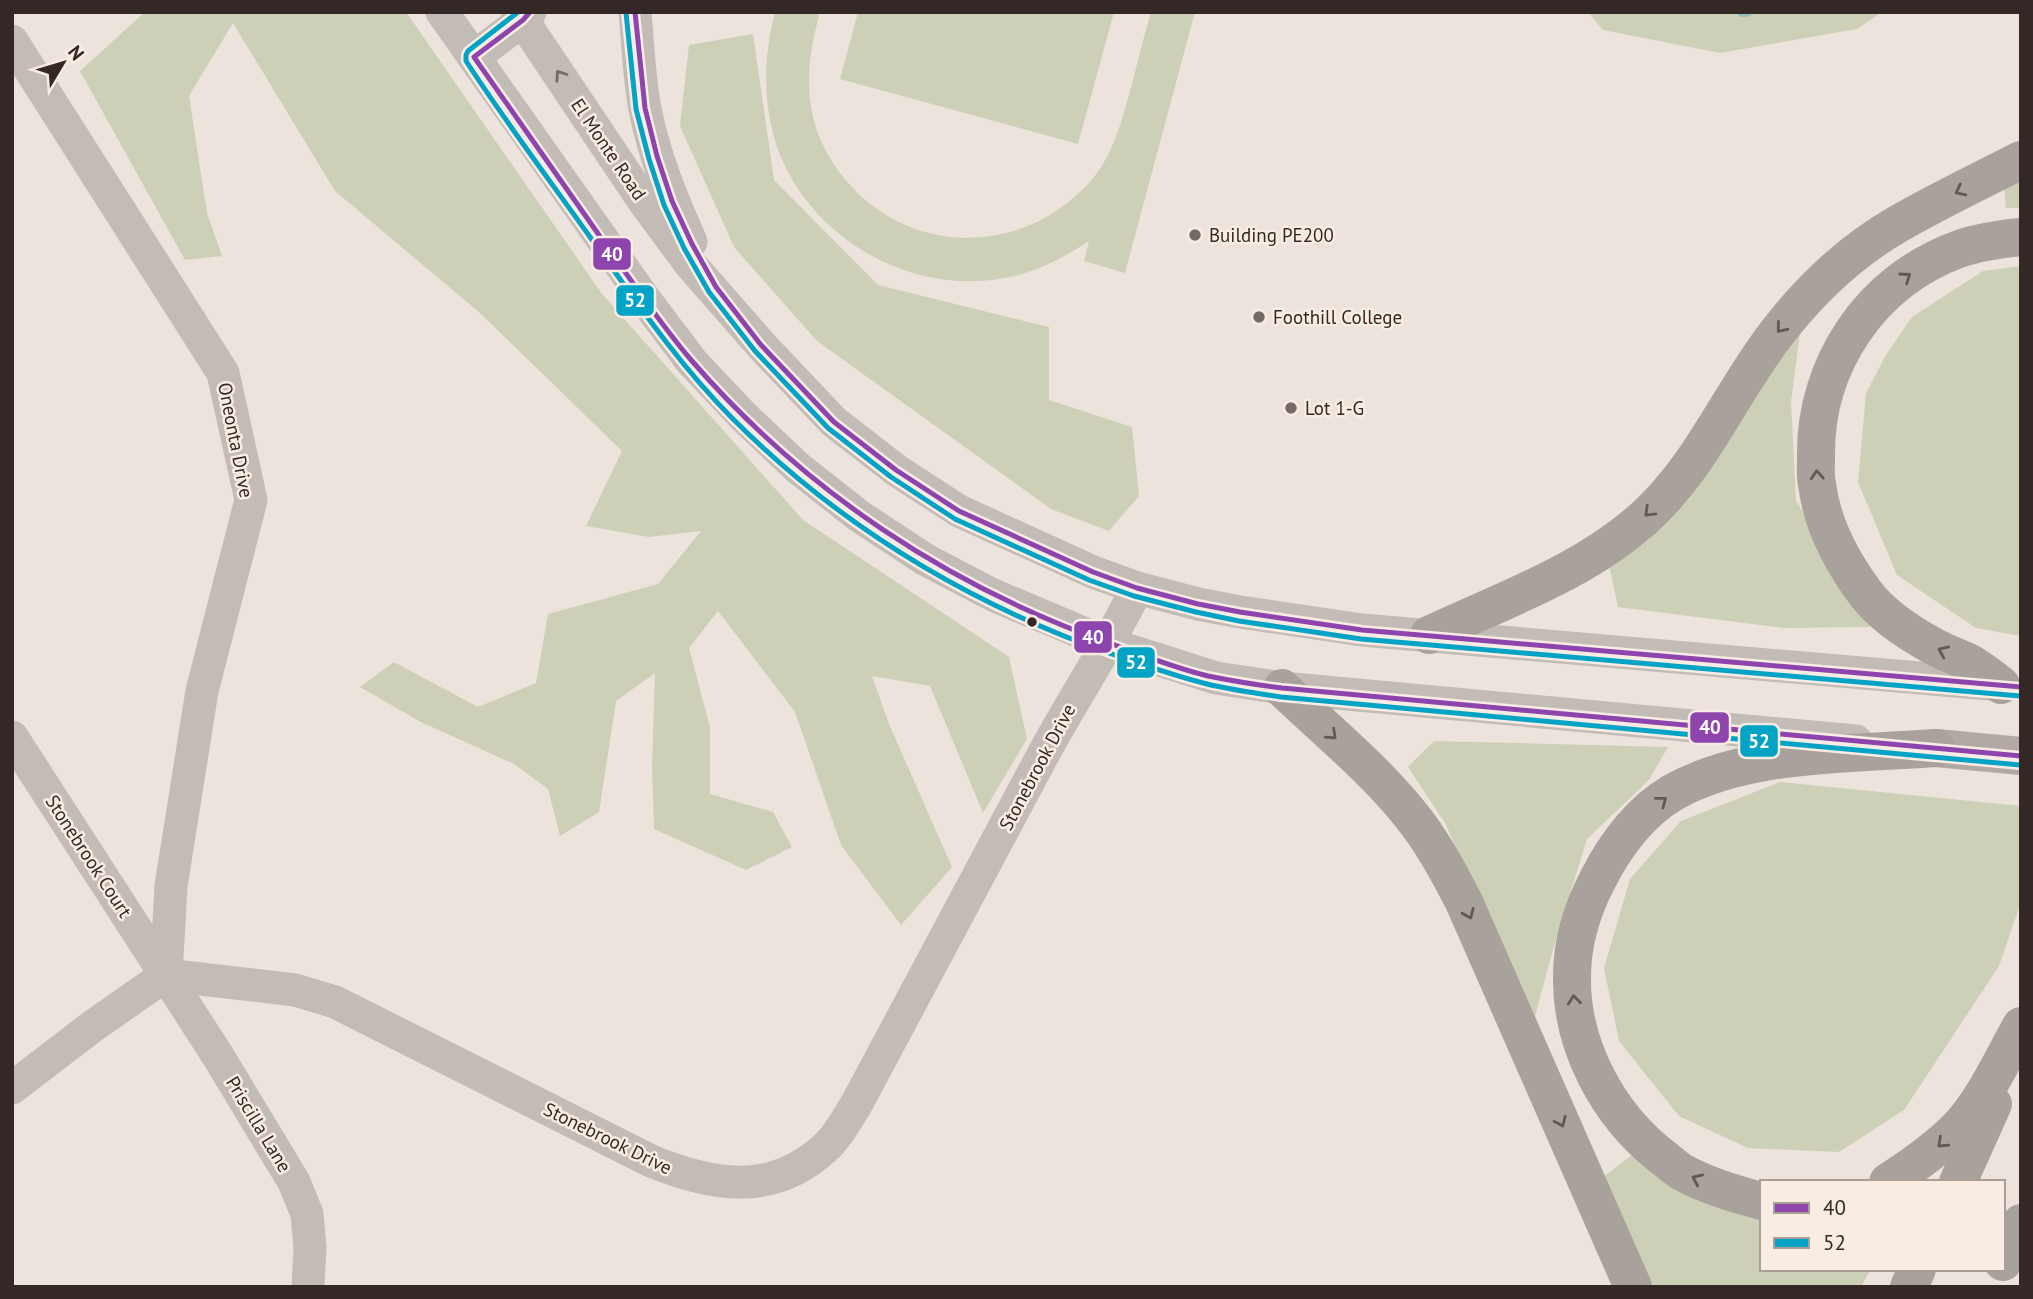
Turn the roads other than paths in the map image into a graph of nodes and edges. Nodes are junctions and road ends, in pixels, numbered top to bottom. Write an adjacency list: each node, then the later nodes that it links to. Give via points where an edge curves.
1 (442, 12): 5 (street)
2 (635, 12): 8 (street, via 645,108 672,201 716,287)
3 (524, 15): 5 (street); 8 (street, El Monte Road, one-way to 3, via 691,265 645,203)
4 (12, 41): 17 (street, Oneonta Drive, via 223,373 251,500 202,691 171,886)
5 (474, 57): 11 (street, via 692,362 798,468 926,560 992,595)
6 (2021, 160): 10 (highway, one-way to 10, via 1896,225 1832,273 1777,333 1675,487 1614,542 1533,589)
7 (2021, 237): 12 (highway, one-way to 7, via 1933,646 1898,624 1868,597 1827,526 1816,484 1815,443 1830,372 1867,312 1922,266 1958,249)
8 (761, 345): 9 (street, El Monte Road, via 834,422 959,512)
9 (1137, 588): 10 (street, El Monte Road, via 1240,612); 11 (street, Stonebrook Drive)
10 (1429, 635): 12 (street, El Monte Road)
11 (1109, 644): 13 (street, via 1216,678); 17 (street, Stonebrook Drive, via 1080,687 857,1103 828,1145 782,1176 729,1181 684,1175 335,1002 295,990)
12 (2011, 686)
13 (1282, 688): 15 (street); 29 (highway, one-way to 29, via 1379,780 1410,813 1438,854 1464,902)
14 (12, 737): 17 (street, Stonebrook Court)
15 (1936, 748): 16 (main road); 23 (highway, one-way to 15, via 1681,1171 1643,1141 1612,1104 1589,1063 1576,1020 1572,978 1576,937 1589,897 1609,857 1637,821 1670,794 1704,778 1789,758)
16 (2021, 756)
17 (166, 975): 20 (street); 28 (street, Priscilla Lane, via 294,1182 307,1214)
18 (2021, 1027): 21 (highway, one-way to 21, via 1959,1127 1927,1157)
19 (2021, 1042): 22 (highway)
20 (12, 1088)
21 (1891, 1180)
22 (1959, 1180)
23 (1760, 1200)
24 (2021, 1223): 25 (highway)
25 (2005, 1258)
26 (1916, 1271): 30 (highway)
27 (1999, 1271): 31 (highway)
28 (308, 1287)
29 (1633, 1287)
30 (1909, 1287)
31 (1992, 1287)

